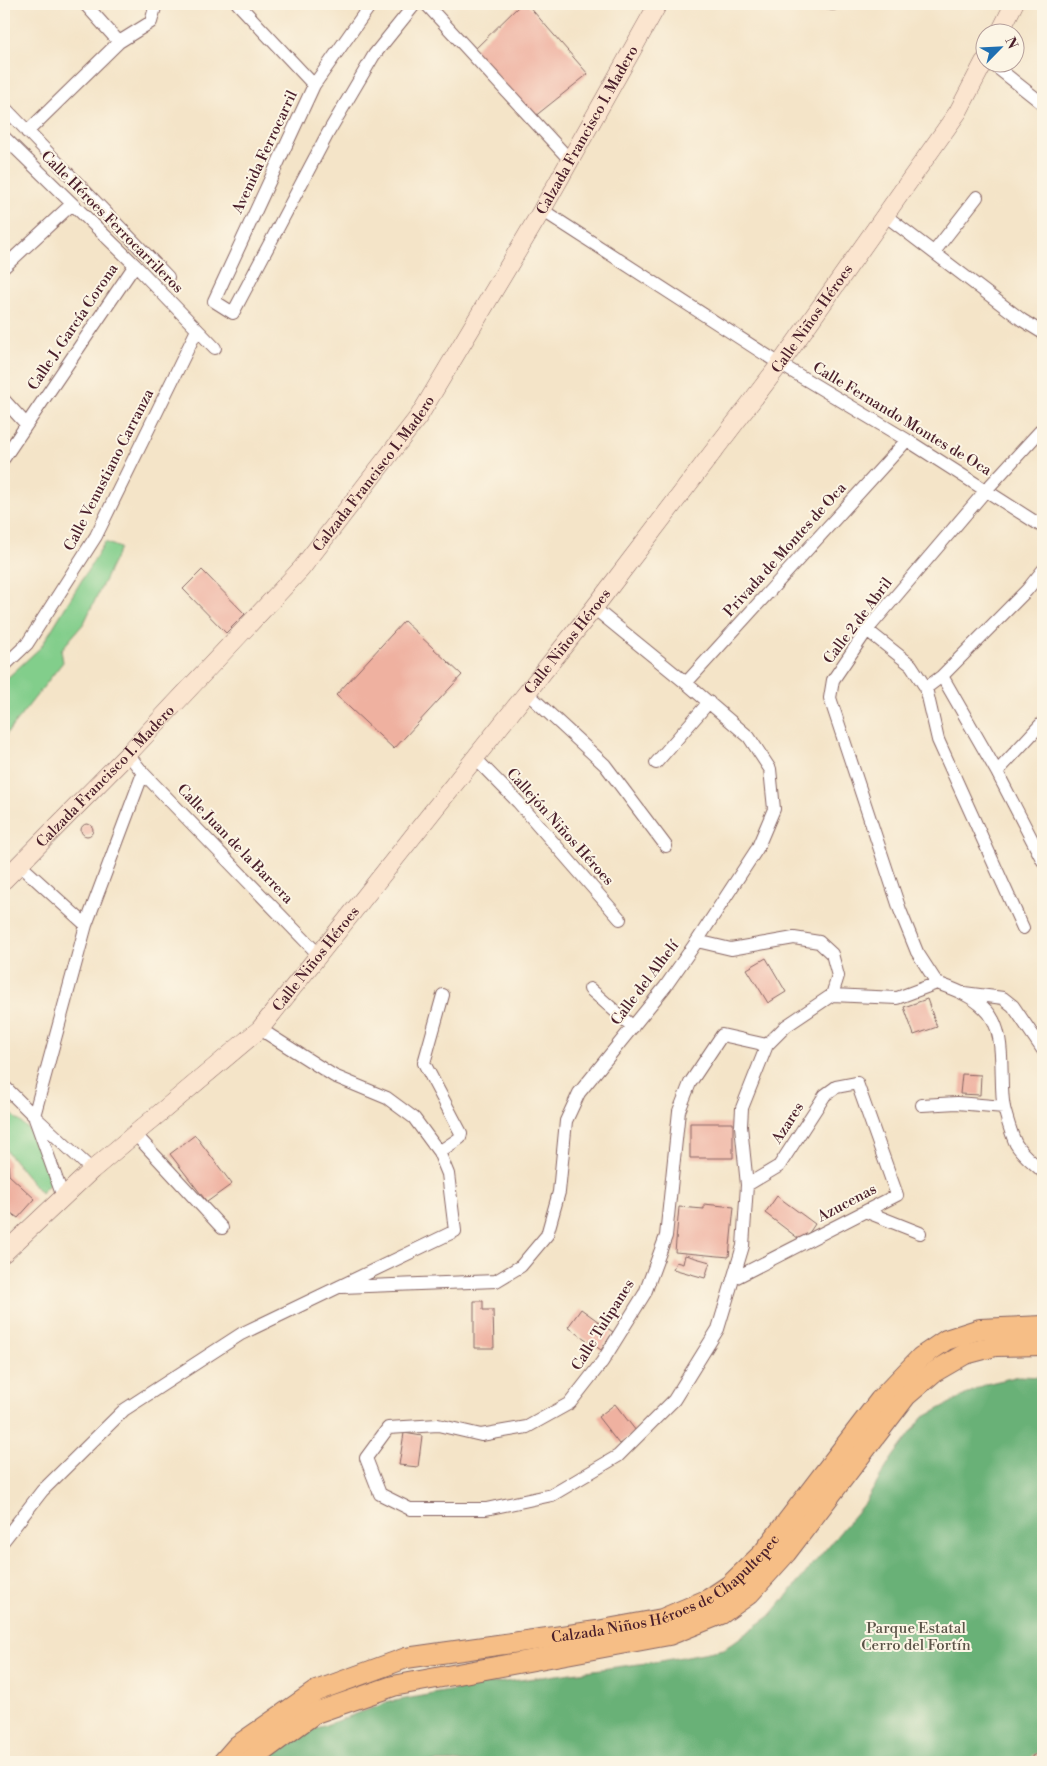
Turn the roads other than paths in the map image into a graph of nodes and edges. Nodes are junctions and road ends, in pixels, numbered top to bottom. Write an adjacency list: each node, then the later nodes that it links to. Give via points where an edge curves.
1 (85, 4): 10 (street)
2 (156, 4): 10 (street, via 151,22)
3 (238, 4): 13 (street)
4 (371, 4): 13 (street, Avenida Ferrocarril)
5 (415, 4): 13 (street, Avenida Ferrocarril, via 374,55 328,133 233,313 214,301)
6 (426, 4): 18 (street)
7 (658, 4): 18 (main road, Calzada Francisco I. Madero)
8 (1014, 4): 9 (main road)
9 (1005, 22)
10 (119, 42): 16 (street)
11 (979, 72): 22 (main road, Calle Niños Héroes, via 958,112)
12 (1003, 72): 14 (street)
13 (314, 85)
14 (1043, 104)
15 (4, 107): 16 (street)
16 (27, 132): 26 (street)
17 (4, 137): 20 (street, Calle Héroes Ferrocarrileros)
18 (569, 159): 21 (main road, Calzada Francisco I. Madero)
19 (977, 197): 23 (street)
20 (72, 204): 24 (street, Calle Héroes Ferrocarrileros); 25 (street)
21 (542, 210): 30 (street, Calle Fernando Montes de Oca); 48 (main road, Calzada Francisco I. Madero, via 419,416 340,520 301,569)
22 (886, 216): 23 (street); 30 (main road, Calle Niños Héroes)
23 (934, 252): 28 (street)
24 (135, 265): 27 (street, Calle Héroes Ferrocarrileros); 32 (street, Calle J. García Corona)
25 (4, 267)
26 (168, 277)
27 (197, 330): 29 (street, Calle Héroes Ferrocarrileros); 41 (street, Calle Venustiano Carranza, via 96,536 27,644)
28 (1043, 333)
29 (215, 348)
30 (780, 364): 34 (street, Calle Fernando Montes de Oca); 39 (main road, Calle Niños Héroes)
31 (4, 400): 32 (street)
32 (26, 424): 35 (street, Calle J. García Corona)
33 (1043, 428): 36 (street, Calle 2 de Abril)
34 (907, 440): 36 (street, Calle Fernando Montes de Oca); 43 (street, Privada de Montes de Oca)
35 (4, 458)
36 (986, 489): 37 (street, Calle Fernando Montes de Oca); 40 (street, Calle 2 de Abril)
37 (1043, 527)
38 (1043, 570): 42 (street, via 1028,590)
39 (594, 608): 43 (street, Calle del Alhelí); 45 (main road, Calle Niños Héroes)
40 (867, 630): 44 (street, via 910,665); 62 (street, Calle 2 de Abril, via 833,680 830,698 900,910 917,952)
41 (4, 666)
42 (942, 676): 44 (street); 51 (street)
43 (686, 683): 46 (street, Calle del Alhelí)
44 (926, 688): 59 (street, via 938,740)
45 (526, 692): 49 (main road, Calle Niños Héroes); 53 (street, via 605,765)
46 (708, 702): 50 (street); 60 (street, Calle del Alhelí, via 748,737 770,769 774,809 757,849)
47 (1043, 722): 51 (street)
48 (128, 754): 52 (street, Calle Juan de la Barrera); 55 (main road, Calzada Francisco I. Madero)
49 (474, 758): 57 (street, Callejón Niños Héroes, via 518,802); 61 (main road, Calle Niños Héroes)
50 (656, 762)
51 (997, 772): 54 (street)
52 (143, 773): 58 (street); 61 (street, Calle Juan de la Barrera)
53 (666, 846)
54 (1043, 861)
55 (19, 864): 56 (main road, Calzada Francisco I. Madero); 58 (street)
56 (4, 880)
57 (620, 919)
58 (86, 925): 75 (street)
59 (1022, 928)
60 (697, 941): 66 (street, via 731,949 794,938 820,942 832,954 838,976); 67 (street, Calle del Alhelí)
61 (320, 956): 68 (main road, Calle Niños Héroes)
62 (937, 983): 64 (street); 66 (street, via 897,998)
63 (590, 989): 67 (street)
64 (962, 992): 70 (street, via 1003,998); 74 (street, via 985,1008 993,1022 1001,1051)
65 (443, 995): 77 (street, via 424,1063 461,1133 460,1138)
66 (832, 995): 69 (street, Calle Tulipanes, via 786,1026)
67 (632, 1027): 87 (street, Calle del Alhelí, via 576,1100 566,1121 559,1192 546,1235 521,1266 496,1281)
68 (260, 1029): 76 (main road, Calle Niños Héroes); 77 (street, via 334,1076 387,1098 414,1118)
69 (767, 1045): 80 (street, Calle Tulipanes, via 742,1108 740,1126); 86 (street, Calle Tulipanes, via 722,1035 690,1084 679,1111 666,1236 645,1292 602,1362 570,1403 527,1427 481,1435 438,1425 388,1428 366,1458 380,1494 410,1509 486,1509 552,1495 618,1456 674,1400 718,1329)
70 (1043, 1050)
71 (857, 1083): 80 (street, Azares, via 836,1087 825,1095 779,1166); 82 (street, Azucenas, via 897,1195)
72 (4, 1086): 75 (street)
73 (922, 1105): 74 (street, via 958,1103)
74 (1004, 1107): 79 (street, via 1016,1143)
75 (34, 1116): 78 (street); 81 (street)
76 (136, 1135): 78 (main road, Calle Niños Héroes); 83 (street)
77 (439, 1152): 87 (street, via 448,1174 455,1230)
78 (92, 1170): 81 (main road, Calle Niños Héroes)
79 (1043, 1172)
80 (747, 1185): 86 (street, Calle Tulipanes, via 743,1246)
81 (63, 1197): 85 (main road, Calle Niños Héroes)
82 (867, 1212): 84 (street); 86 (street, Azucenas)
83 (222, 1228)
84 (920, 1233)
85 (4, 1253)
86 (733, 1279)
87 (342, 1287): 90 (street, via 241,1334 124,1410 42,1491)
88 (1043, 1326): 91 (main road, Calzada Niños Héroes de Chapultepec, via 980,1329 946,1340 921,1357 880,1400 763,1553 730,1585 709,1599 653,1620 597,1631 406,1658 316,1691 237,1746)
89 (1043, 1345): 92 (main road, Calzada Niños Héroes de Chapultepec, via 996,1346 965,1354 934,1372 906,1396 786,1553 750,1594 721,1614 669,1635 393,1686 315,1713)
90 (4, 1540)
91 (223, 1762)
92 (248, 1762)

